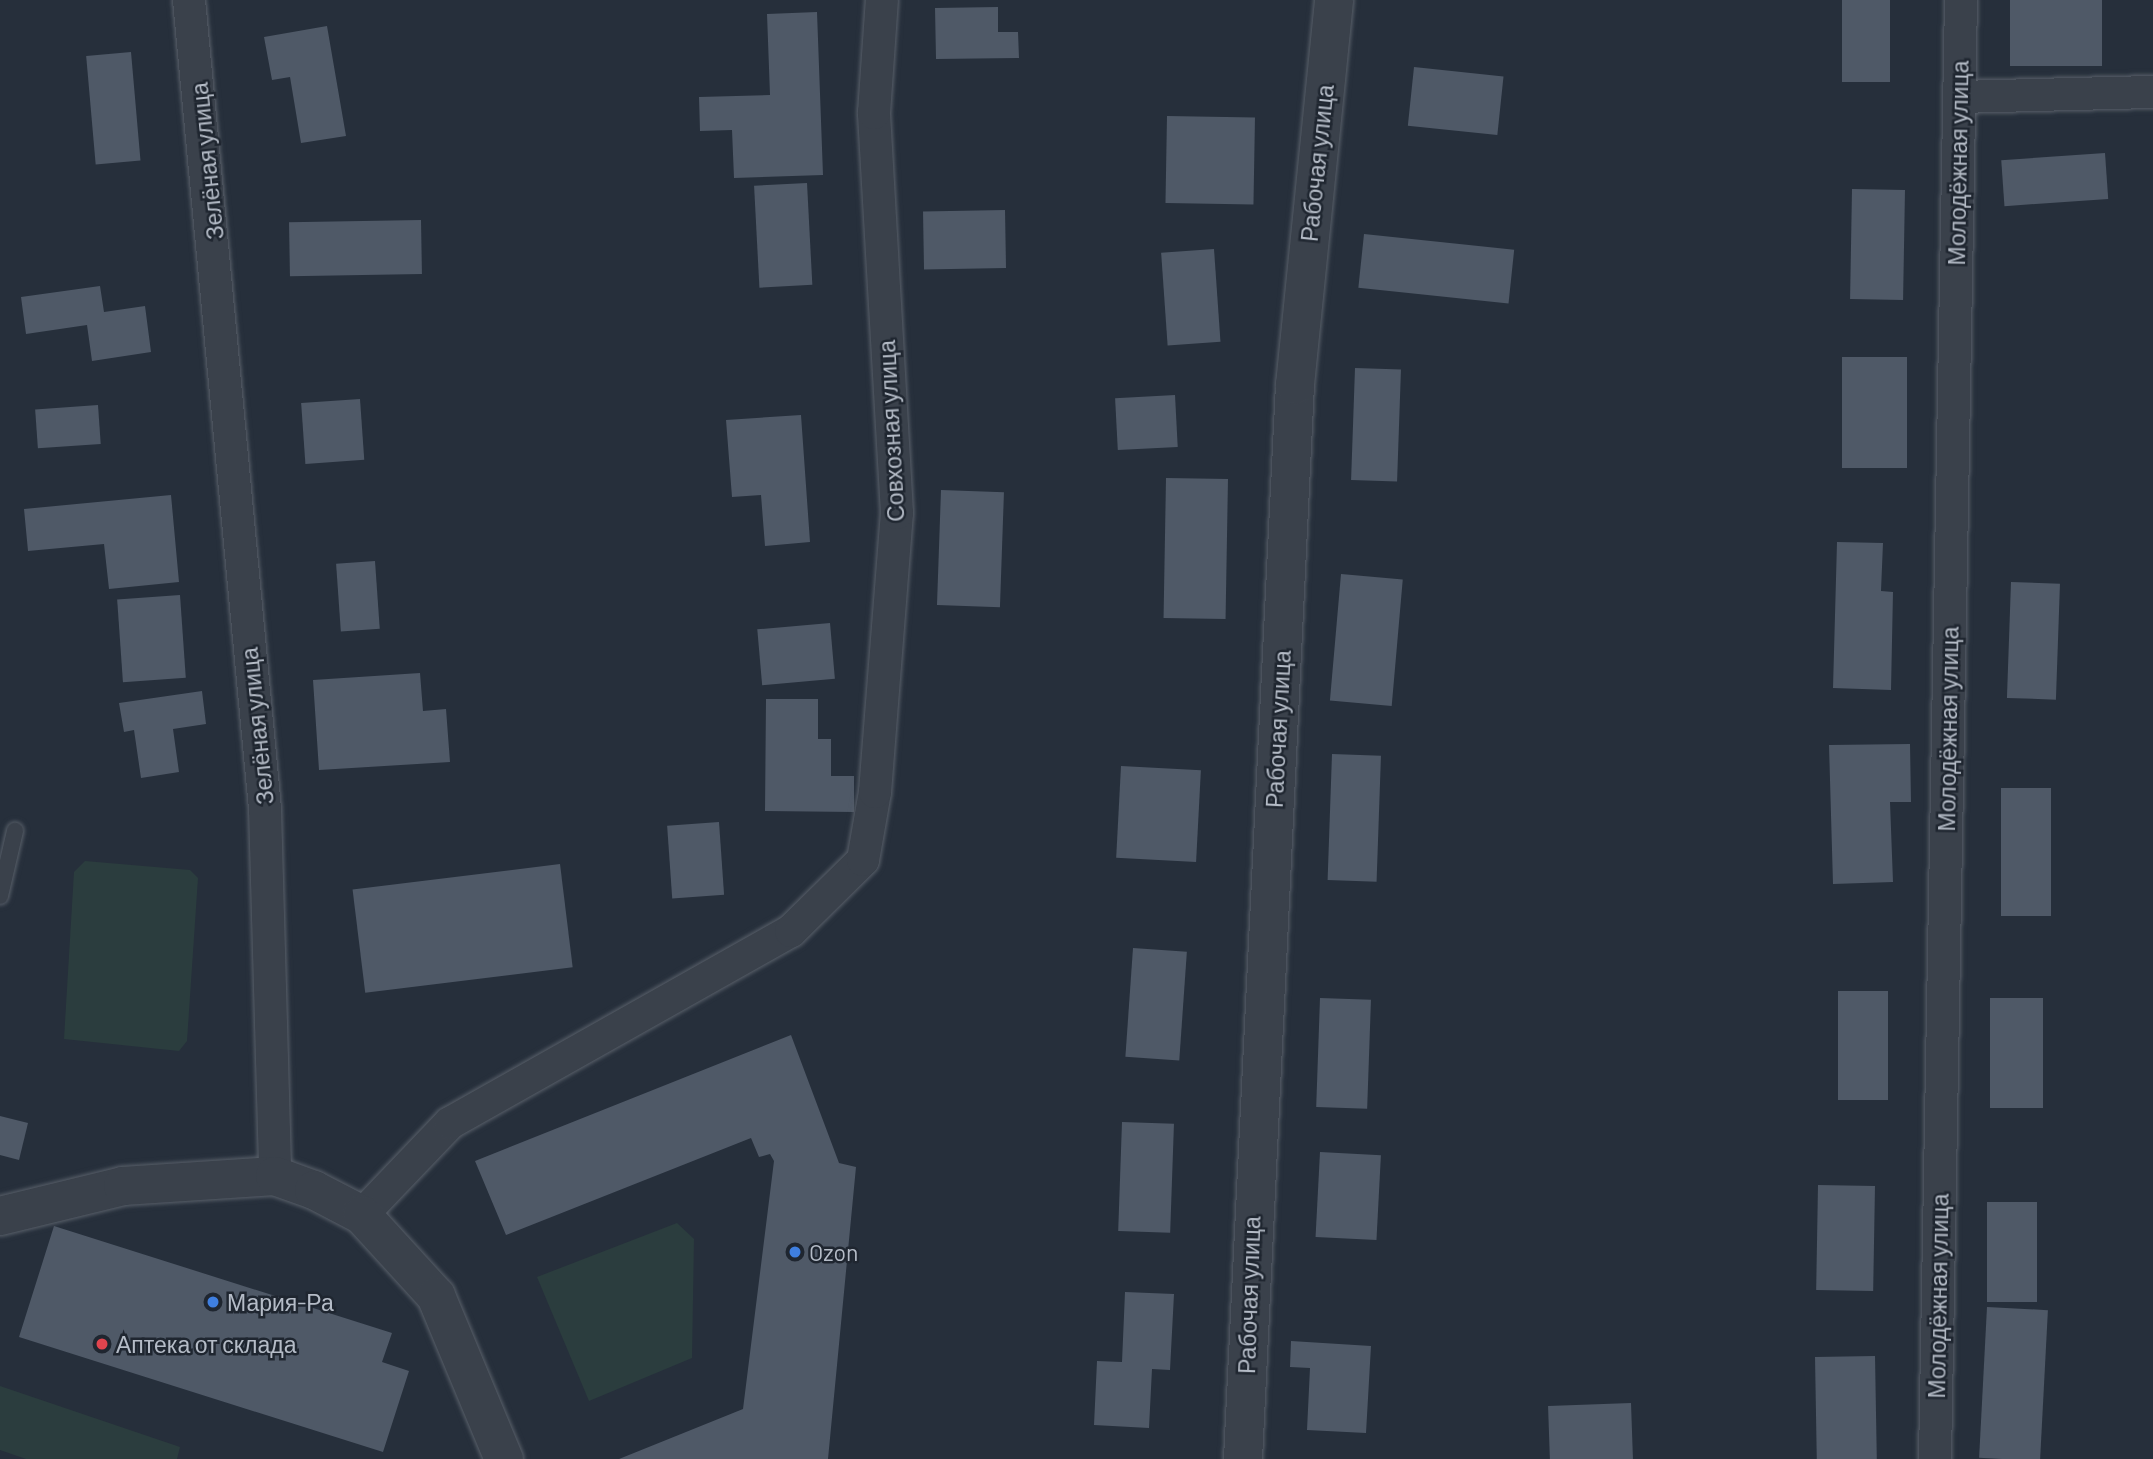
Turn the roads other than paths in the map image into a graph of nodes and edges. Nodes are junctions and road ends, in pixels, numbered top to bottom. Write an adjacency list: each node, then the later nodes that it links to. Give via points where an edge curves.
1 (189, 0): 9 (street, Зелёная улица, via 265,809)
2 (882, 0): 10 (street, Совхозная улица, via 874,113 897,513 875,792 863,860 791,931 450,1123)
3 (1334, 0): 13 (street, Рабочая улица, via 1295,385)
4 (1961, 0): 6 (street, Молодёжная улица)
5 (2153, 92): 6 (street)
6 (1959, 97): 14 (street, Молодёжная улица)
7 (15, 831): 8 (lane)
8 (0, 895)
9 (275, 1176): 10 (street); 11 (street, via 123,1186)
10 (362, 1215): 12 (street, via 436,1296)
11 (0, 1216)
12 (503, 1459)
13 (1243, 1459)
14 (1936, 1459)

